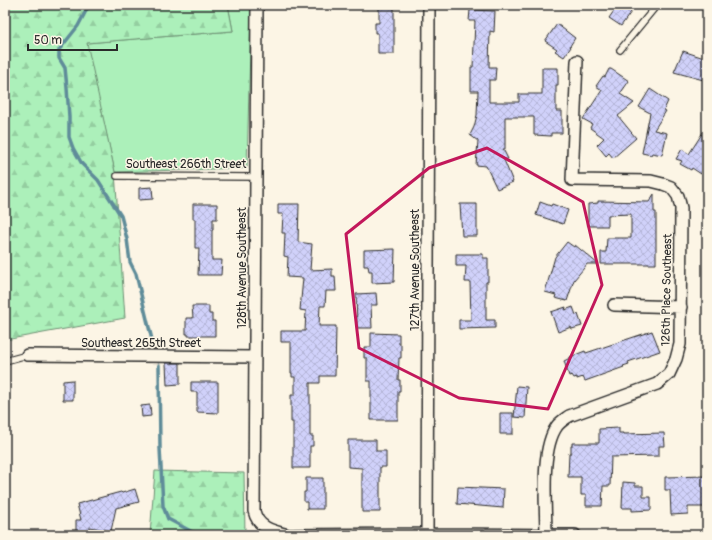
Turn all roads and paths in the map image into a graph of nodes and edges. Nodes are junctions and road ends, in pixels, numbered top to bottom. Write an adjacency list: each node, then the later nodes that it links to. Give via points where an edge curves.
1 (257, 5): 7 (street, 128th Avenue Southeast)
2 (429, 5): 13 (street, 127th Avenue Southeast)
3 (657, 5): 4 (lane)
4 (620, 50)
5 (577, 61): 9 (street, 126th Place Southeast, via 572,180 651,181 671,187 678,196 681,208)
6 (117, 176): 7 (lane, Southeast 266th Street)
7 (255, 177): 11 (street, 128th Avenue Southeast)
8 (614, 305): 9 (street)
9 (682, 307): 15 (street, 126th Place Southeast, via 680,344 669,374 656,384 569,416 557,425 550,440 546,459)
10 (27, 355): 11 (street, Southeast 265th Street); 12 (lane)
11 (255, 356): 14 (street, 128th Avenue Southeast, via 254,510 256,519 265,528)
12 (5, 361)
13 (427, 534): 14 (street); 15 (street)
14 (289, 535)
15 (546, 535): 16 (street)
16 (575, 535)

